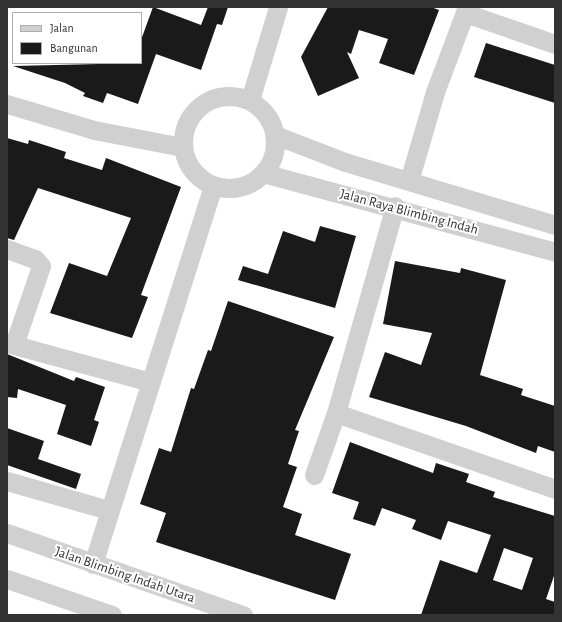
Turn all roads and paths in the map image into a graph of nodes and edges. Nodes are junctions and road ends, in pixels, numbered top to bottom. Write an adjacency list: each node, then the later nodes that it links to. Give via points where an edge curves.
1 (278, 7): 4 (street)
2 (466, 10): 3 (street); 9 (street, via 435,92)
3 (555, 44)
4 (250, 100): 6 (street, via 266,115); 7 (street, via 226,95 202,103 186,122)
5 (7, 104): 7 (street, via 101,132)
6 (275, 135): 8 (street, via 274,149); 9 (street, Jalan Raya Blimbing Indah, via 345,162)
7 (182, 147): 10 (street, via 187,163 198,177)
8 (262, 173): 10 (street, via 240,187); 11 (street, Jalan Raya Blimbing Indah)
9 (409, 181): 12 (street, Jalan Raya Blimbing Indah)
10 (213, 186): 16 (street)
11 (394, 206): 14 (street, Jalan Raya Blimbing Indah); 17 (street)
12 (555, 225)
13 (7, 249): 15 (street, via 35,259 41,266)
14 (555, 252)
15 (10, 344): 16 (street)
16 (151, 382): 21 (street)
17 (336, 413): 18 (street); 20 (street)
18 (314, 475)
19 (7, 481): 21 (street)
20 (555, 489)
21 (108, 510): 23 (street)
22 (7, 534): 23 (street, Jalan Blimbing Indah Utara)
23 (93, 564): 26 (street, Jalan Blimbing Indah Utara)
24 (7, 579): 25 (street)
25 (107, 614)
26 (243, 615)

